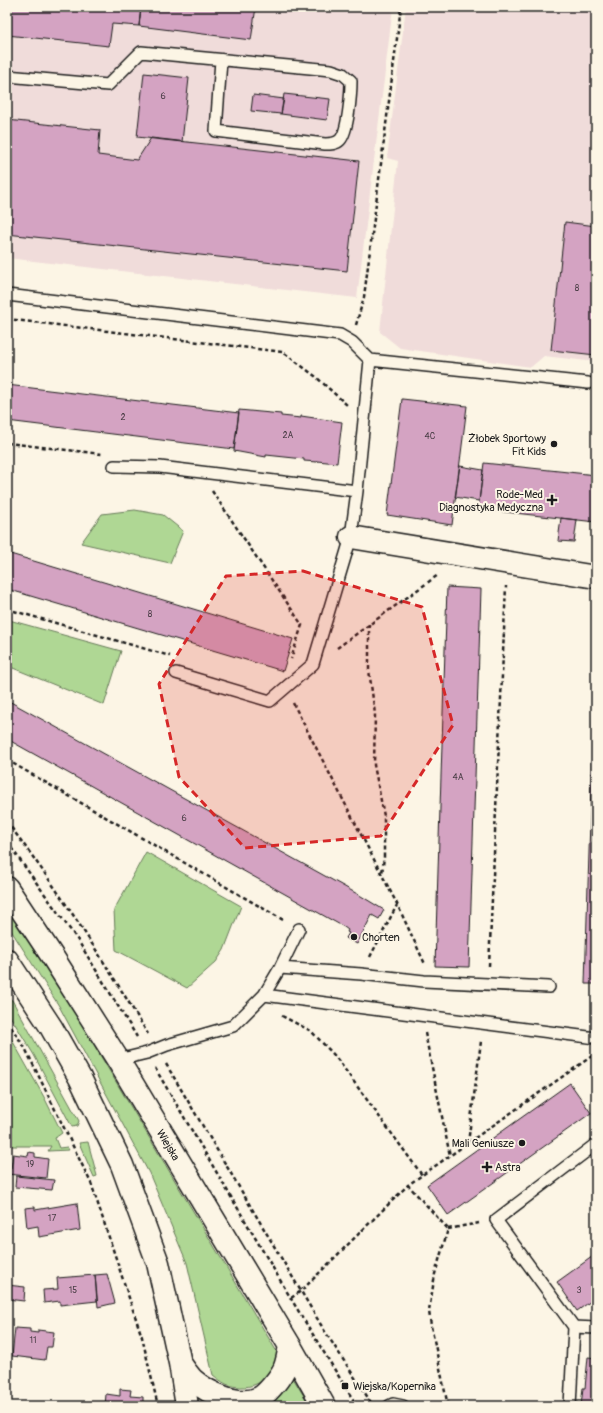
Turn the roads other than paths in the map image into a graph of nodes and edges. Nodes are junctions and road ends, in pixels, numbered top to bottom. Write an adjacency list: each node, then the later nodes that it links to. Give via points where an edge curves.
1 (221, 60): 1 (lane, via 331,70 343,74 351,82 344,134 339,141 325,144 216,131); 2 (lane, via 141,52 108,85)
2 (7, 76)
3 (7, 294): 4 (lane, via 340,335 352,342)
4 (370, 360): 5 (lane); 7 (lane)
5 (588, 383)
6 (114, 466): 7 (lane, via 160,467)
7 (357, 491): 8 (lane)
8 (351, 537): 9 (main road); 10 (lane, via 313,664 270,701)
9 (596, 577)
10 (176, 673)
11 (7, 888): 18 (main road, Wiejska)
12 (299, 929): 13 (lane)
13 (280, 968): 15 (lane, via 424,981); 16 (lane)
14 (11, 971): 23 (main road, via 51,1027 122,1165 158,1263)
15 (549, 987)
16 (264, 995): 17 (lane); 18 (lane, via 233,1026)
17 (596, 1038)
18 (118, 1060): 22 (main road, Wiejska)
19 (596, 1144): 20 (lane, via 496,1220)
20 (574, 1327): 21 (lane); 28 (lane)
21 (596, 1328)
22 (290, 1346): 23 (main road, via 283,1372 272,1386 259,1398 241,1402 220,1397 200,1386); 25 (main road, Wiejska)
23 (180, 1363): 24 (main road)
24 (187, 1406)
25 (324, 1406)
26 (389, 1406): 27 (lane)
27 (403, 1406)
28 (570, 1406)

